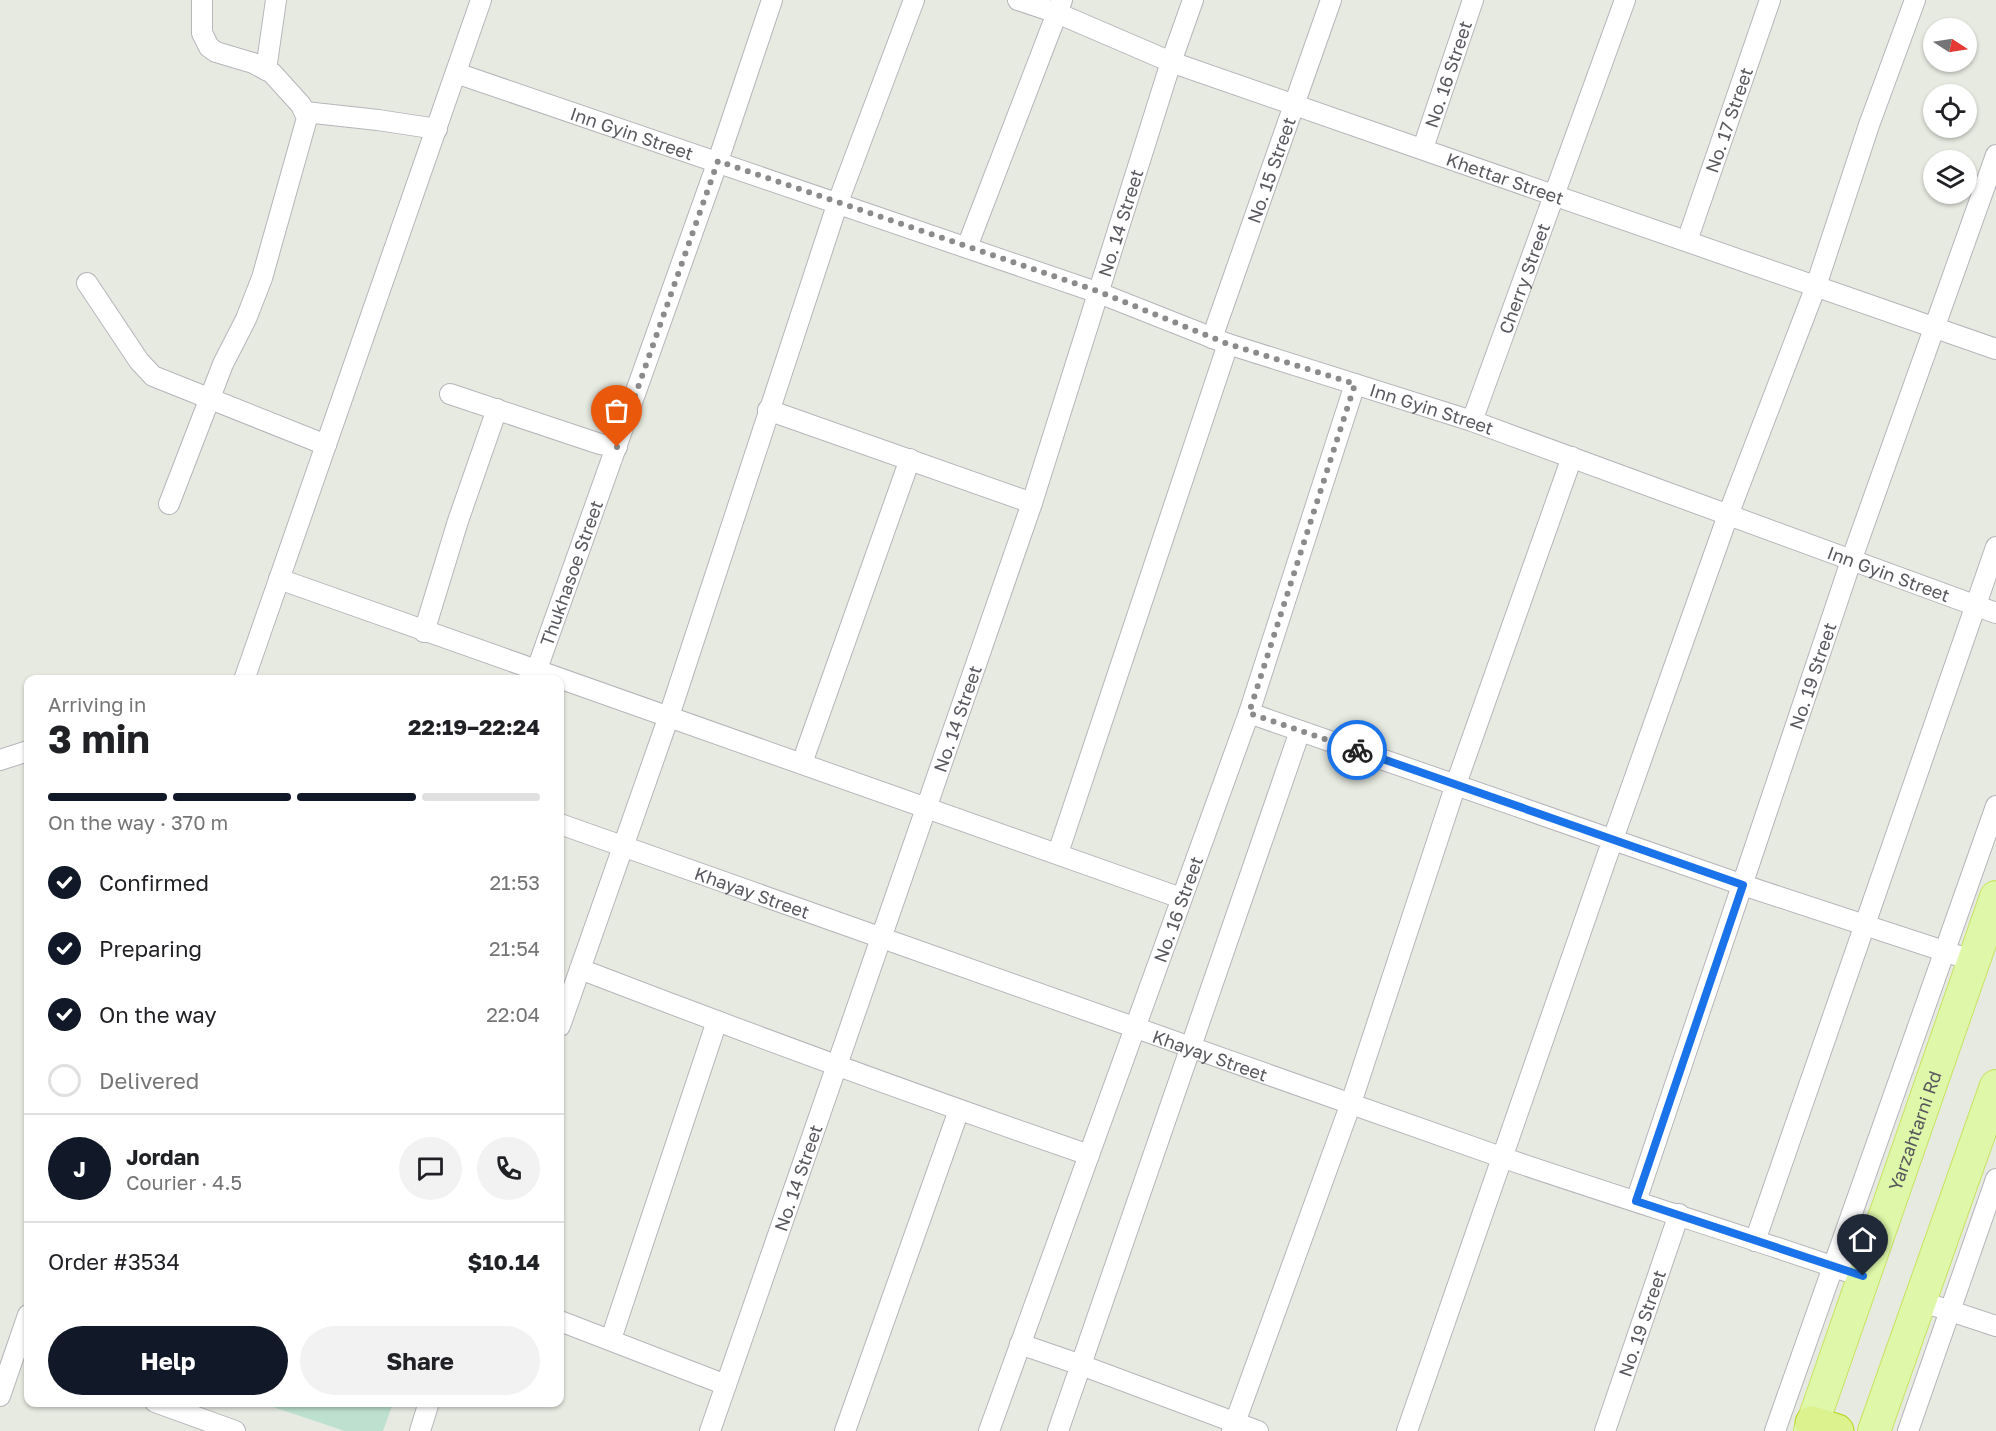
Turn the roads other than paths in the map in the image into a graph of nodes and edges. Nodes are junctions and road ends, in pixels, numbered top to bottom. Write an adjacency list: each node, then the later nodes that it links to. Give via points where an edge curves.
1 (202, 0): 15 (street, via 202,33 209,47)
2 (276, 0): 15 (street)
3 (481, 0): 16 (street)
4 (772, 0): 22 (street, Thukhasoe Street)
5 (914, 0): 24 (street)
6 (1018, 0): 13 (street, Khettar Street)
7 (1193, 0): 14 (street, No. 14 Street)
8 (1331, 0): 17 (street, No. 15 Street)
9 (1473, 0): 20 (street, No. 16 Street)
10 (1625, 0): 23 (street, Cherry Street)
11 (1770, 0): 25 (street, No. 17 Street)
12 (1915, 0): 28 (street)
13 (1059, 7): 14 (street, Khettar Street); 26 (street)
14 (1172, 62): 17 (street, Khettar Street); 29 (street, No. 14 Street)
15 (266, 70): 18 (street)
16 (456, 73): 19 (street); 22 (street, Inn Gyin Street)
17 (1295, 105): 20 (street, Khettar Street); 31 (street, No. 15 Street)
18 (305, 112): 19 (street); 35 (street, via 306,126 262,278)
19 (437, 129): 39 (street)
20 (1423, 148): 23 (street, Khettar Street)
21 (1996, 155): 30 (street, No. 19 Street)
22 (718, 161): 24 (street, Inn Gyin Street); 40 (street, Thukhasoe Street)
23 (1554, 195): 25 (street, Khettar Street); 38 (street, Cherry Street)
24 (838, 202): 26 (street, Inn Gyin Street); 37 (street)
25 (1687, 241): 28 (street, Khettar Street)
26 (967, 247): 29 (street, Inn Gyin Street)
27 (87, 283): 35 (street, via 153,376)
28 (1816, 286): 30 (street, Khettar Street); 45 (street)
29 (1100, 292): 31 (street, Inn Gyin Street); 43 (street, No. 14 Street)
30 (1935, 327): 32 (street, Khettar Street); 47 (street, No. 19 Street)
31 (1220, 341): 33 (street, Inn Gyin Street); 68 (street, No. 15 Street)
32 (1996, 349)
33 (1355, 384): 38 (street, Inn Gyin Street); 56 (street, No. 16 Street)
34 (450, 394): 36 (street)
35 (209, 399): 39 (street); 44 (street)
36 (497, 409): 40 (street); 51 (street)
37 (768, 410): 42 (street); 57 (street)
38 (1472, 421): 41 (street, Inn Gyin Street)
39 (326, 445): 48 (street)
40 (617, 447): 52 (street, Thukhasoe Street)
41 (1572, 457): 45 (street, Inn Gyin Street); 62 (street)
42 (910, 459): 43 (street); 61 (street)
43 (1032, 503): 64 (street, No. 14 Street)
44 (169, 504)
45 (1728, 515): 47 (street, Inn Gyin Street); 66 (street)
46 (1996, 547): 49 (street)
47 (1851, 561): 49 (street, Inn Gyin Street); 69 (street, No. 19 Street)
48 (279, 579): 51 (street); 53 (street)
49 (1975, 606): 50 (street, Inn Gyin Street); 72 (street)
50 (1996, 613)
51 (424, 632): 52 (street)
52 (537, 669): 54 (street)
53 (246, 675)
54 (554, 675)
55 (564, 679): 57 (street)
56 (1249, 713): 58 (street); 71 (street, No. 16 Street)
57 (669, 716): 61 (street); 67 (street)
58 (1300, 731): 62 (street); 79 (street)
59 (24, 752): 60 (street)
60 (0, 760)
61 (802, 763): 64 (street)
62 (1456, 784): 66 (street); 82 (street)
63 (1996, 806): 74 (street)
64 (927, 809): 68 (street); 73 (street, No. 14 Street)
65 (564, 825): 67 (street, Khayay Street)
66 (1613, 839): 69 (street); 85 (street)
67 (623, 846): 73 (street, Khayay Street); 75 (street)
68 (1058, 853): 71 (street)
69 (1743, 885): 72 (street); 87 (street, No. 19 Street)
70 (1996, 897): 74 (main road, Yarzahtarni Rd)
71 (1182, 898): 78 (street, No. 16 Street)
72 (1864, 925): 74 (street); 89 (street)
73 (881, 937): 78 (street, Khayay Street); 80 (street, No. 14 Street)
74 (1959, 956): 90 (street); 91 (main road, Yarzahtarni Rd)
75 (580, 969): 76 (street); 77 (street)
76 (564, 1015)
77 (717, 1021): 80 (street); 96 (street)
78 (1135, 1030): 79 (street, Khayay Street); 84 (street, No. 16 Street)
79 (1190, 1048): 82 (street, Khayay Street); 99 (street)
80 (837, 1064): 83 (street); 100 (street, No. 14 Street)
81 (1996, 1086): 92 (main road)
82 (1350, 1103): 85 (street, Khayay Street); 104 (street)
83 (959, 1110): 84 (street); 109 (street)
84 (1089, 1155): 97 (street, No. 16 Street)
85 (1503, 1157): 87 (street, Khayay Street); 113 (street)
86 (1996, 1179): 93 (street)
87 (1636, 1201): 88 (street, Khayay Street)
88 (1679, 1214): 89 (street, Khayay Street); 114 (street, No. 19 Street)
89 (1755, 1241): 90 (street, Khayay Street)
90 (1833, 1266): 91 (street, Khayay Street); 115 (street)
91 (1863, 1276): 105 (main road, Yarzahtarni Rd)
92 (1920, 1301): 93 (street); 116 (main road)
93 (1951, 1311): 95 (street); 117 (street)
94 (564, 1322): 96 (street)
95 (1996, 1326)
96 (611, 1339): 100 (street)
97 (1020, 1344): 99 (street); 110 (street, No. 16 Street)
98 (22, 1355): 101 (street)
99 (1081, 1365): 104 (street); 111 (street)
100 (726, 1385): 108 (street, No. 14 Street)
101 (0, 1396)
102 (169, 1407): 106 (street)
103 (427, 1407): 107 (street)
104 (1234, 1427): 112 (street)
105 (1820, 1428)
106 (235, 1431)
107 (420, 1431)
108 (710, 1431)
109 (845, 1431)
110 (988, 1431)
111 (1058, 1431)
112 (1258, 1431)
113 (1407, 1431)
114 (1605, 1431)
115 (1774, 1431)
116 (1874, 1431)
117 (1908, 1431)

